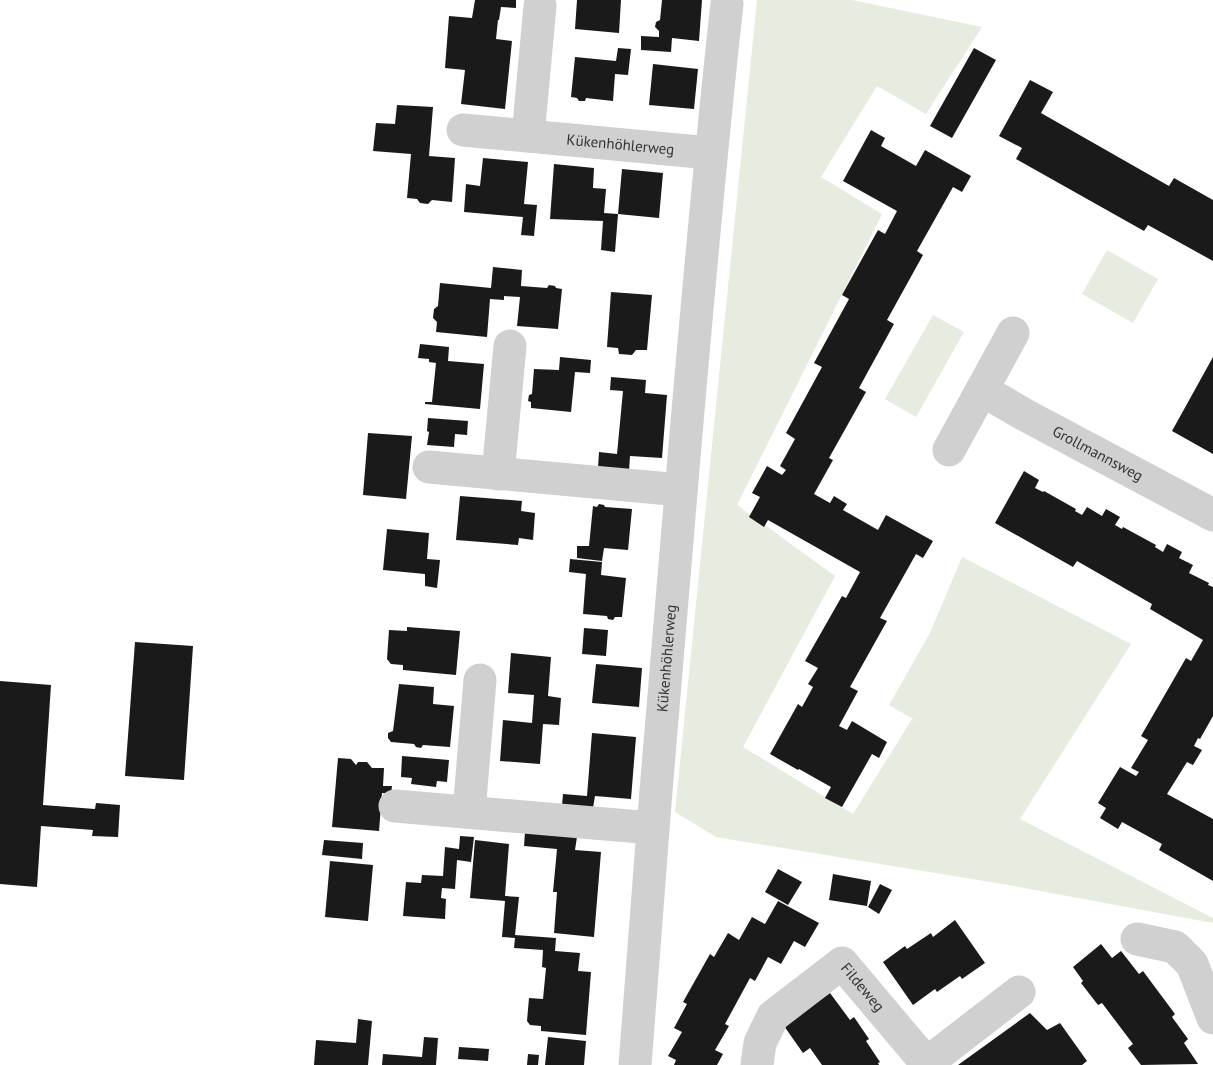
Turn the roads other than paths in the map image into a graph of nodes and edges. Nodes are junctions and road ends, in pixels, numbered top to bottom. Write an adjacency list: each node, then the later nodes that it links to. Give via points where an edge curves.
1 (727, 4): 5 (street, Kükenhöhlerweg)
2 (540, 6): 4 (street)
3 (464, 130): 4 (street, Kükenhöhlerweg)
4 (528, 136): 5 (street, Kükenhöhlerweg)
5 (710, 153): 12 (street, Kükenhöhlerweg)
6 (1013, 333): 8 (street)
7 (510, 346): 11 (street)
8 (982, 390): 9 (street); 13 (street, Grollmannsweg)
9 (949, 450)
10 (429, 467): 11 (street)
11 (498, 474): 12 (street)
12 (681, 490): 17 (street, Kükenhöhlerweg)
13 (1213, 515)
14 (480, 680): 16 (street)
15 (395, 806): 16 (street)
16 (469, 812): 17 (street)
17 (652, 828): 22 (street, Kükenhöhlerweg)
18 (1137, 939): 20 (street, via 1175,947 1192,964)
19 (1019, 992): 21 (street, Fildeweg)
20 (1213, 1018)
21 (927, 1064): 23 (street, Fildeweg, via 842,963 773,1016 760,1043)
22 (635, 1065)
23 (757, 1065)

